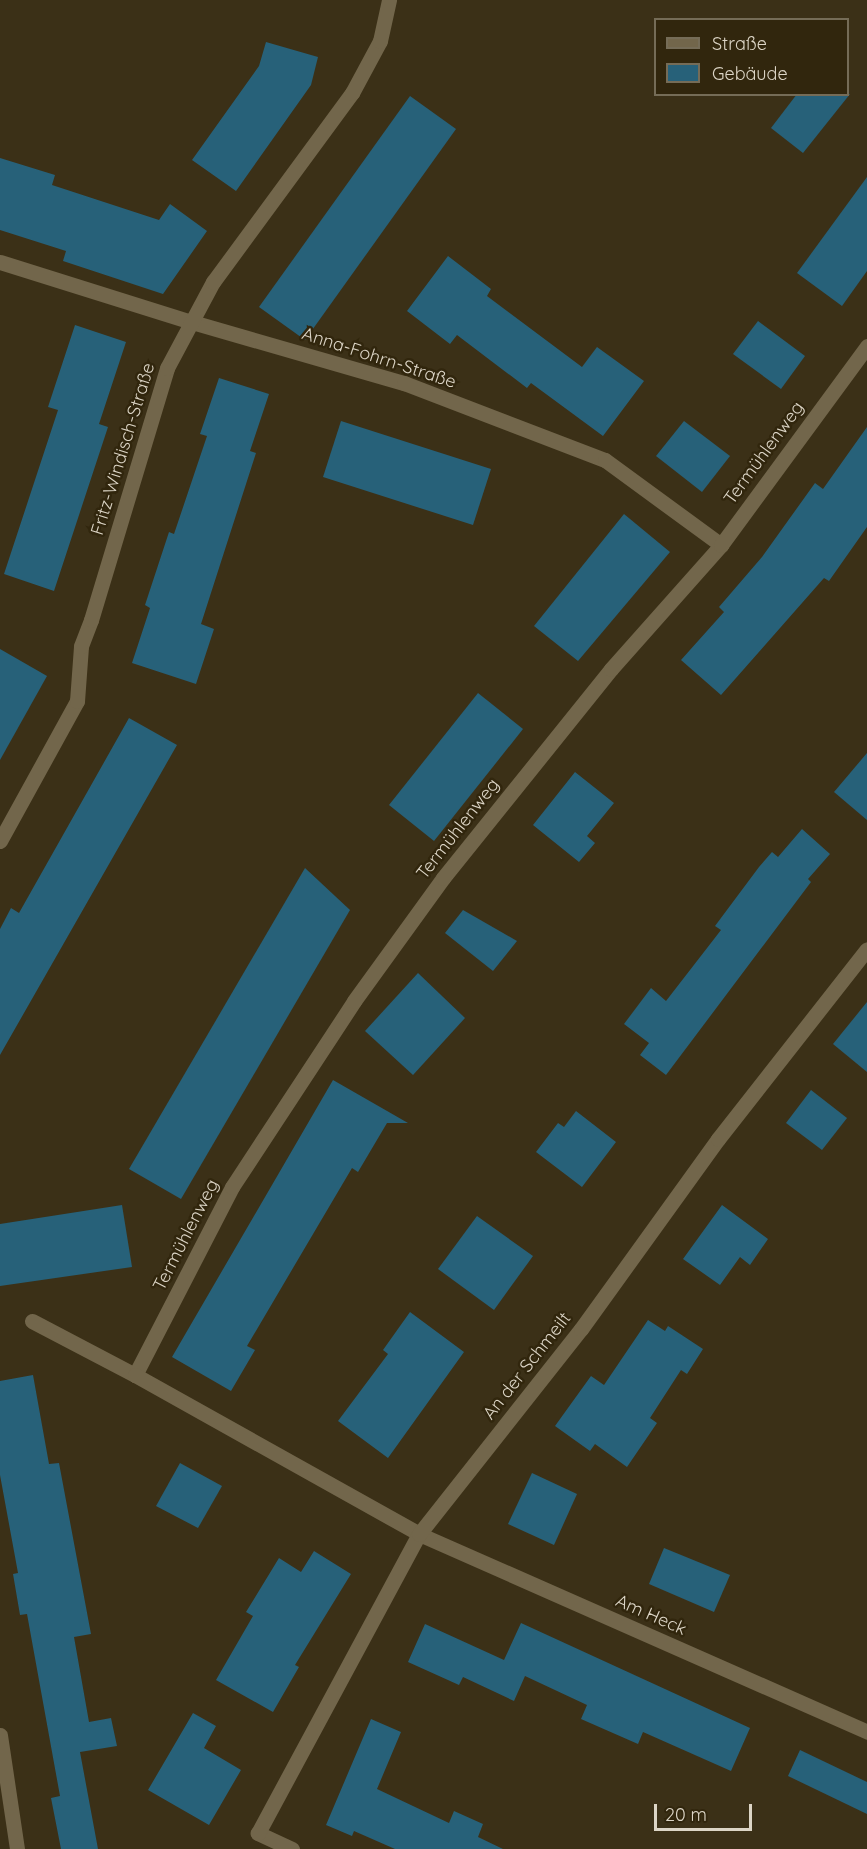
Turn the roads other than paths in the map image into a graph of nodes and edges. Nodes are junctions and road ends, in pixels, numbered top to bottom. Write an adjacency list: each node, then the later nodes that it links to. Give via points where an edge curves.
1 (389, 0): 3 (street, Fritz-Windisch-Straße, via 380,40 352,93 213,282)
2 (0, 262): 3 (street, Anna-Fohrn-Straße)
3 (192, 322): 5 (street, Anna-Fohrn-Straße, via 404,383 605,459); 6 (street, Fritz-Windisch-Straße, via 167,368 81,646 77,701)
4 (867, 346): 5 (street, Termühlenweg)
5 (721, 544): 9 (street, Termühlenweg, via 611,669 450,869 354,1001 232,1187)
6 (0, 841)
7 (867, 949): 10 (street, An der Schmeilt, via 718,1139 581,1329)
8 (32, 1321): 9 (street)
9 (135, 1376): 10 (street)
10 (419, 1534): 11 (street, Am Heck); 14 (street, An der Schmeilt, via 258,1833)
11 (867, 1732)
12 (0, 1735): 13 (street)
13 (17, 1849)
14 (292, 1849)

